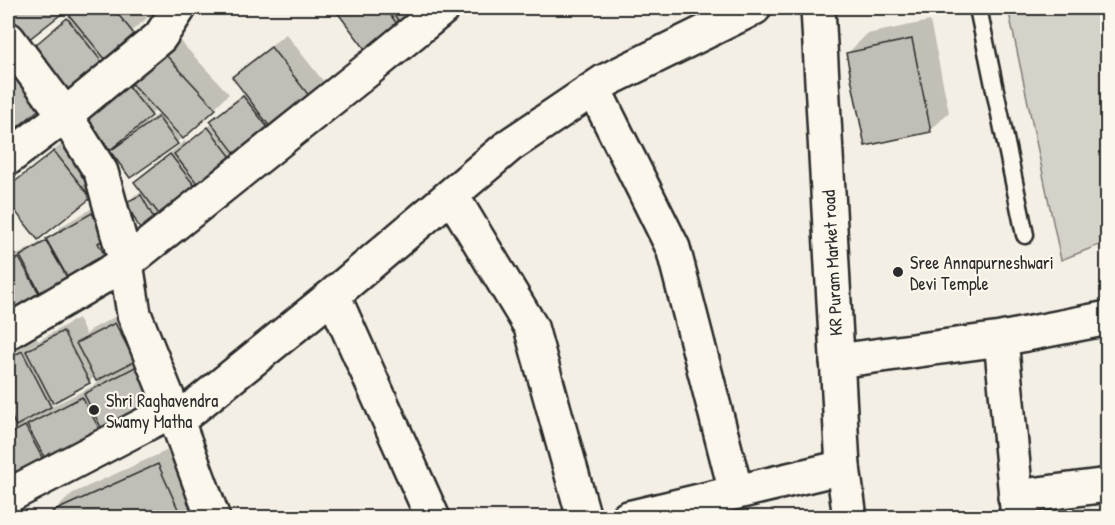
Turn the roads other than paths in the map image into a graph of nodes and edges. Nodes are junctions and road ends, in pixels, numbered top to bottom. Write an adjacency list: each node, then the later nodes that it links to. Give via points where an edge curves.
1 (179, 8): 8 (street, via 160,37)
2 (443, 8): 12 (street)
3 (754, 8): 7 (street)
4 (818, 8): 17 (street, KR Puram Market road)
5 (978, 8): 11 (lane)
6 (8, 39): 8 (street)
7 (594, 89): 10 (street, via 510,145); 21 (street, via 673,248)
8 (65, 115): 9 (street); 12 (street, via 101,172)
9 (8, 158)
10 (452, 196): 13 (street); 26 (street, via 531,327)
11 (1025, 235)
12 (126, 263): 15 (street); 18 (street, via 134,314)
13 (333, 295): 18 (street); 25 (street)
14 (1107, 318): 16 (street)
15 (8, 332)
16 (1001, 339): 17 (street); 23 (street)
17 (837, 361): 19 (street, KR Puram Market road)
18 (175, 415): 22 (street); 24 (street)
19 (843, 467): 21 (street); 28 (street, KR Puram Market road)
20 (1107, 486): 23 (street)
21 (736, 492): 27 (street)
22 (14, 503)
23 (1017, 507)
24 (213, 518)
25 (433, 518)
26 (584, 518)
27 (628, 518)
28 (850, 518)

